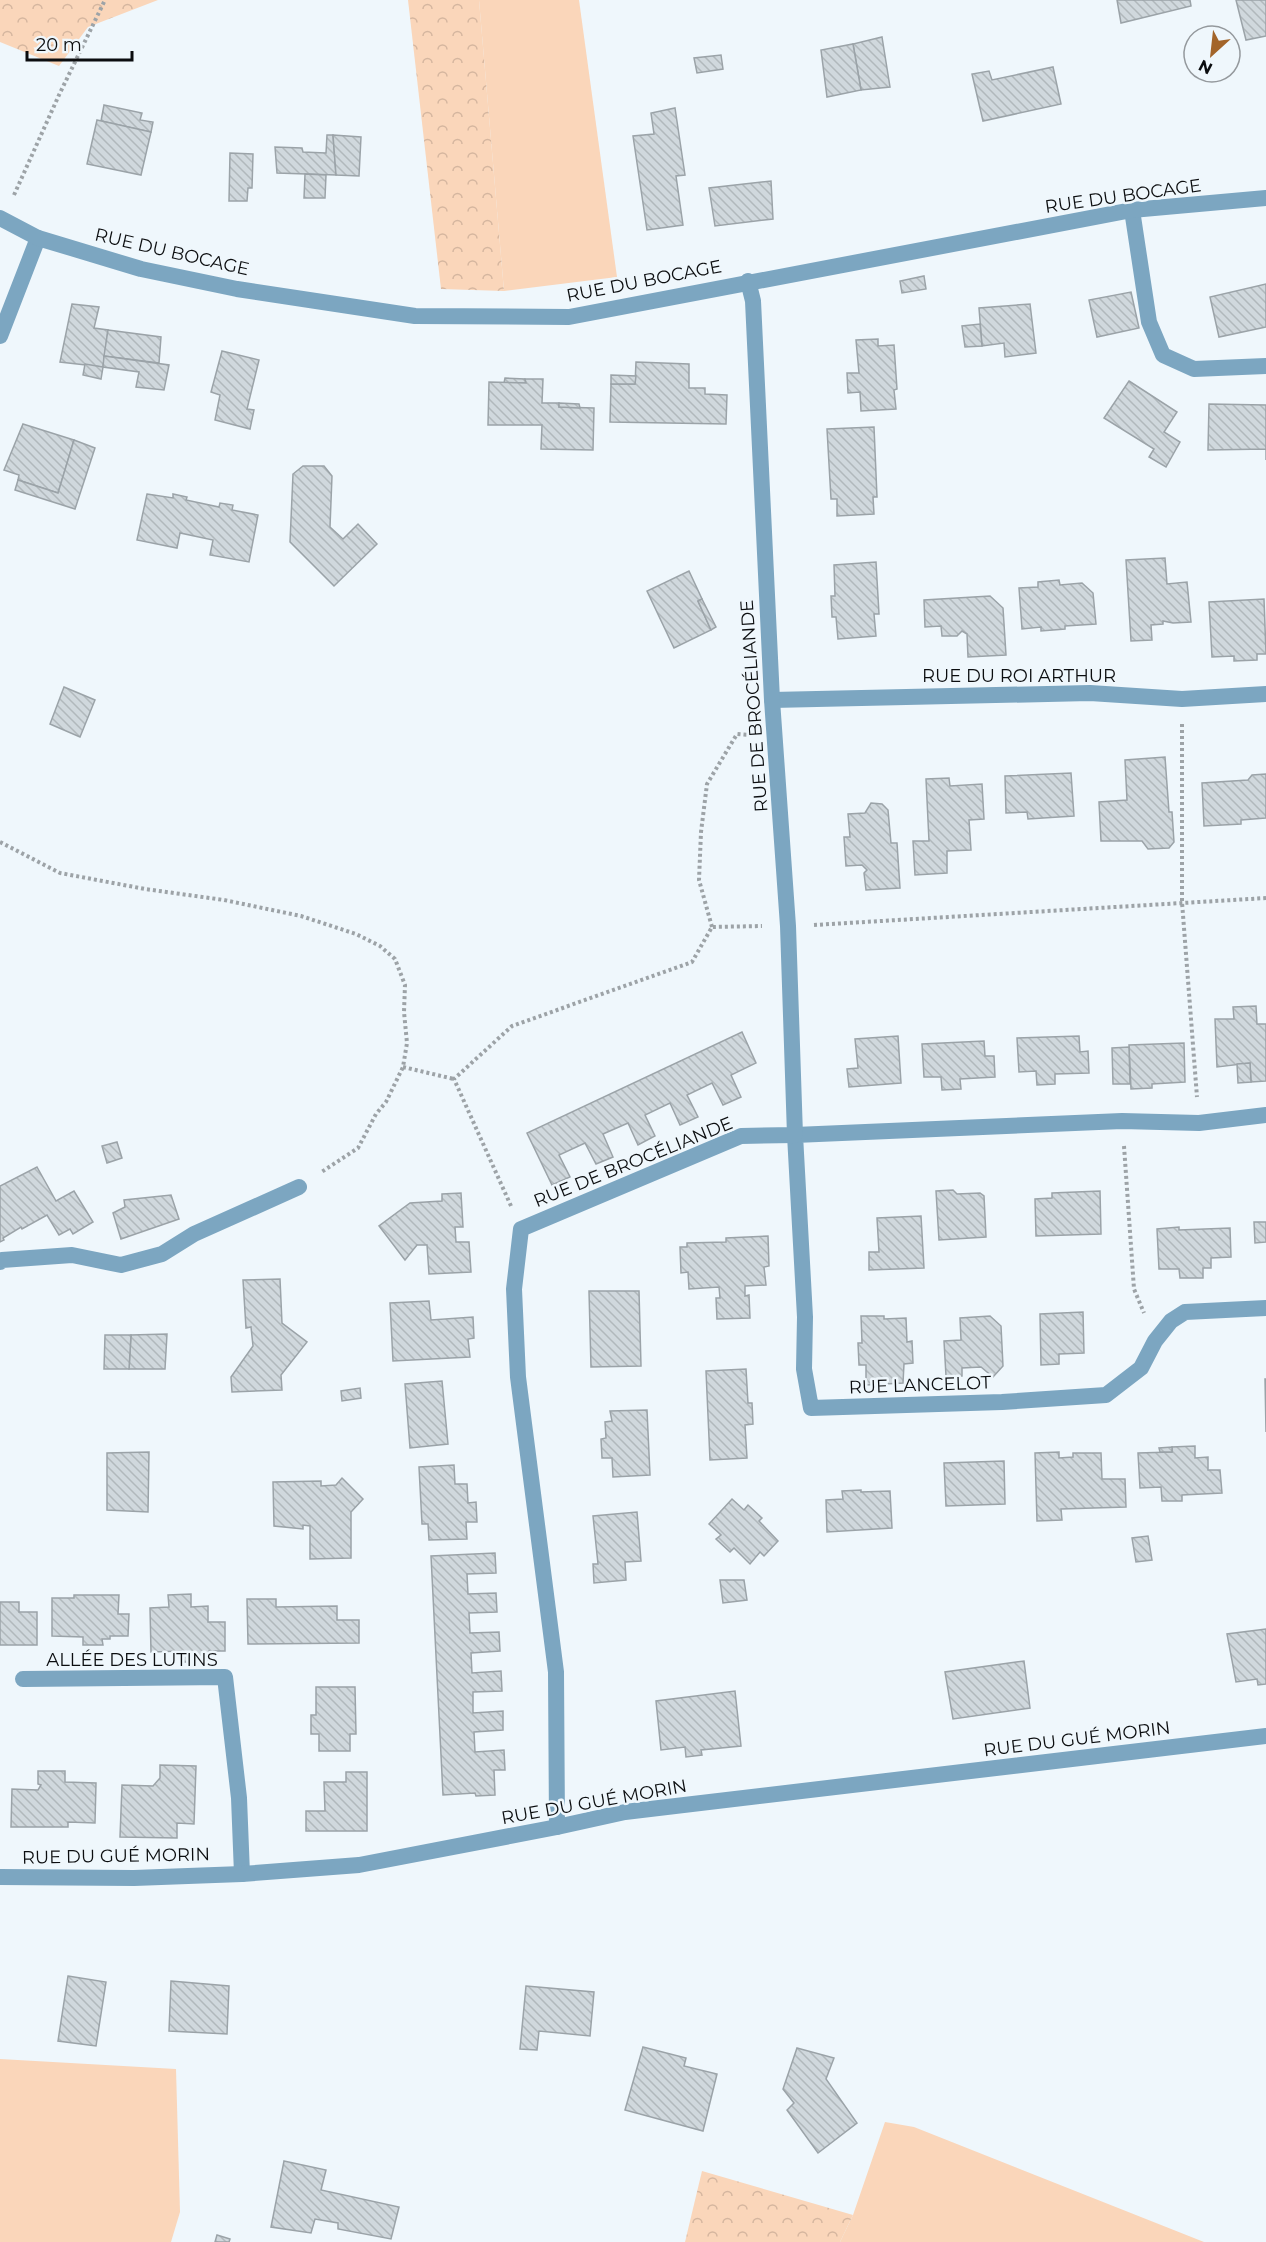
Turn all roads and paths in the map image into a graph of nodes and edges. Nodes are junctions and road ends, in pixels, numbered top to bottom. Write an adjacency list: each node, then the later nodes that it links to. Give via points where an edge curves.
1 (105, 0): 4 (path)
2 (1266, 198): 3 (street, RUE DU BOCAGE)
3 (1132, 210): 6 (street, RUE DU BOCAGE); 8 (street, via 1149,322 1162,355 1194,369)
4 (2, 219): 5 (street, RUE DU BOCAGE)
5 (38, 238): 6 (street, RUE DU BOCAGE, via 152,272 415,316 569,317); 7 (street)
6 (748, 281): 11 (street, RUE DE BROCÉLIANDE, via 753,301)
7 (0, 336)
8 (1266, 366)
9 (1266, 694): 10 (street, RUE DU ROI ARTHUR)
10 (1182, 699): 11 (street, RUE DU ROI ARTHUR, via 1090,693); 15 (path)
11 (772, 700): 12 (street, RUE DE BROCÉLIANDE)
12 (775, 736): 16 (street, RUE DE BROCÉLIANDE); 17 (path, via 737,734 707,784 699,880)
13 (0, 843): 18 (path, via 60,873 301,916 380,946 395,959 405,985 407,1043)
14 (1266, 897): 15 (path)
15 (1182, 902): 16 (path); 22 (path)
16 (789, 926): 17 (path); 23 (street, RUE DE BROCÉLIANDE)
17 (712, 927): 19 (path, via 692,962 512,1026)
18 (403, 1067): 19 (path); 24 (path, via 387,1102 358,1148)
19 (453, 1079): 25 (path)
20 (1266, 1115): 22 (street)
21 (1122, 1121): 22 (street); 23 (street); 28 (path, via 1134,1289)
22 (1198, 1123)
23 (795, 1135): 25 (street, RUE DE BROCÉLIANDE, via 741,1136); 28 (street, RUE LANCELOT, via 804,1369 812,1408 1106,1395 1141,1368)
24 (299, 1187): 26 (street, via 194,1234 162,1254 121,1265 72,1255)
25 (521, 1229): 31 (street, RUE DE BROCÉLIANDE, via 514,1289 518,1377 556,1672)
26 (0, 1262)
27 (1266, 1308): 28 (street, RUE LANCELOT, via 1185,1312 1171,1321)
28 (1155, 1341)
29 (23, 1679): 32 (street, ALLÉE DES LUTINS, via 225,1677 239,1798)
30 (1266, 1736): 31 (street, RUE DU GUÉ MORIN, via 625,1812)
31 (557, 1827): 32 (street, RUE DU GUÉ MORIN, via 359,1865)
32 (242, 1874): 33 (street, RUE DU GUÉ MORIN)
33 (0, 1877)

